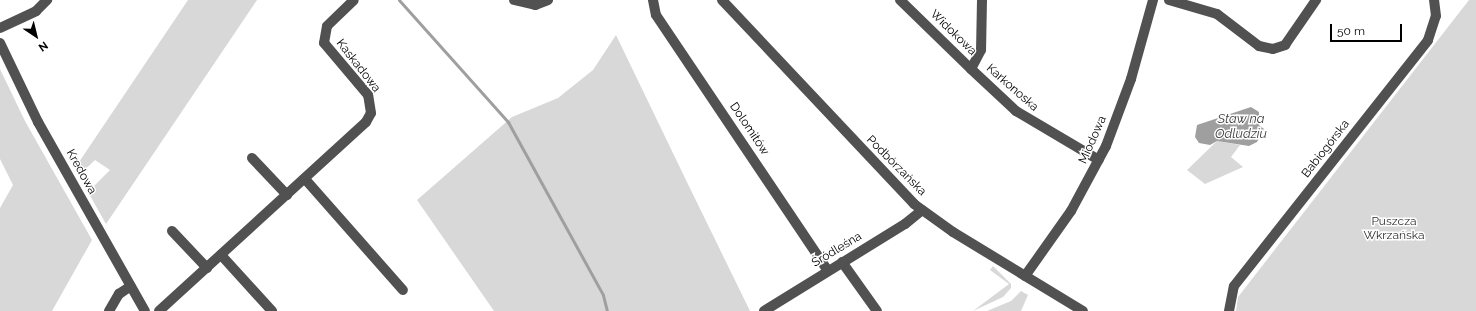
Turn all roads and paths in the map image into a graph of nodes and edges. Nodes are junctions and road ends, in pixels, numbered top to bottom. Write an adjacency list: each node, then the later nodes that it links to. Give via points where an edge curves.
1 (47, 0): 13 (street, via 32,13)
2 (354, 0): 18 (street, Kaskadowa, via 327,26 324,43 368,95 371,113 366,122)
3 (514, 0): 4 (street, via 535,5)
4 (548, 0)
5 (653, 0): 25 (street, Dolomitów, via 656,15)
6 (722, 0): 20 (street, Podbórzańska, via 889,179)
7 (900, 0): 15 (street, Widokowa)
8 (982, 0): 15 (street, Karkonoska, via 981,50)
9 (1153, 0): 17 (street, Miodowa, via 1126,95)
10 (1169, 0): 11 (street, via 1217,14 1259,46 1273,49 1285,46)
11 (1316, 0)
12 (1434, 0): 36 (street, Babiogórska, via 1436,16 1428,40 1234,286)
13 (0, 28)
14 (0, 43): 27 (street, Kredowa, via 38,122)
15 (971, 69): 17 (street, Karkonoska, via 1016,111)
16 (252, 158): 19 (street)
17 (1099, 160): 26 (street, Miodowa, via 1071,211)
18 (305, 179): 19 (street, Kaskadowa); 28 (street)
19 (287, 195): 22 (street, Kaskadowa)
20 (922, 210): 23 (street, Śródleśna, via 905,224); 26 (street, Podbórzańska)
21 (172, 231): 24 (street)
22 (221, 255): 24 (street, Kaskadowa); 32 (street)
23 (842, 262): 25 (street, Śródleśna); 34 (street)
24 (207, 268): 31 (street, Kaskadowa)
25 (828, 271): 33 (street, Śródleśna)
26 (1025, 276): 35 (street, Podbórzańska)
27 (131, 286): 29 (street, via 119,294); 30 (street, Kredowa)
28 (403, 290)
29 (109, 311)
30 (145, 311)
31 (159, 311)
32 (272, 311)
33 (764, 311)
34 (877, 311)
35 (1083, 311)
36 (1229, 311)

